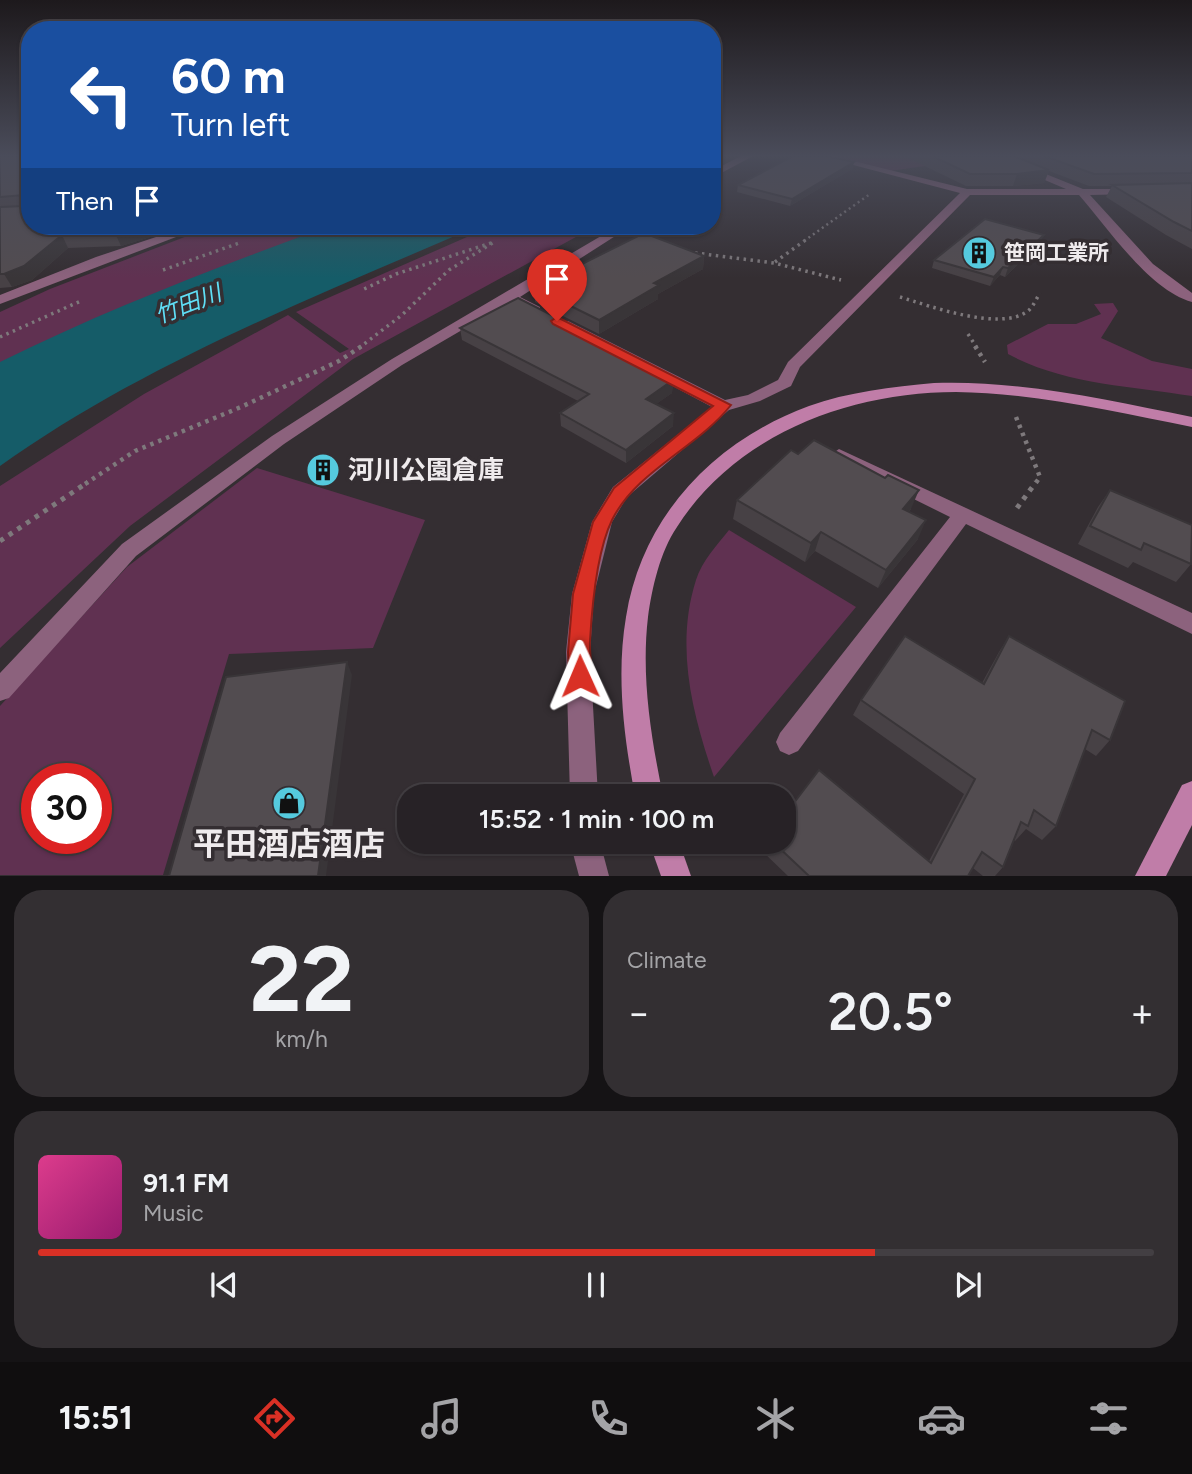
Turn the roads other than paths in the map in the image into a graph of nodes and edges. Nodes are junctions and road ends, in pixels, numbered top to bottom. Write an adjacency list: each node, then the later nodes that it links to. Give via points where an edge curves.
1 (962, 197): 8 (street, via 793,365 785,383 754,398)
2 (1086, 197): 6 (street, via 1153,270)
3 (173, 235): 7 (street)
4 (610, 235): 5 (street)
5 (510, 297): 8 (street); 13 (street, via 397,362 278,440 129,550)
6 (1192, 298)
7 (0, 300)
8 (723, 405): 15 (street, via 620,492 602,522 583,594 579,640)
9 (1192, 422): 16 (main road, via 970,387 924,389 834,404 760,438 690,496 656,547 637,614 632,660)
10 (835, 453): 11 (street)
11 (963, 513): 12 (street); 14 (street)
12 (1192, 624)
13 (0, 690)
14 (789, 742)
15 (584, 784)
16 (647, 784)
17 (1192, 795): 22 (main road)
18 (588, 854): 20 (street)
19 (668, 854): 21 (main road)
20 (593, 876)
21 (676, 876)
22 (1150, 876)

